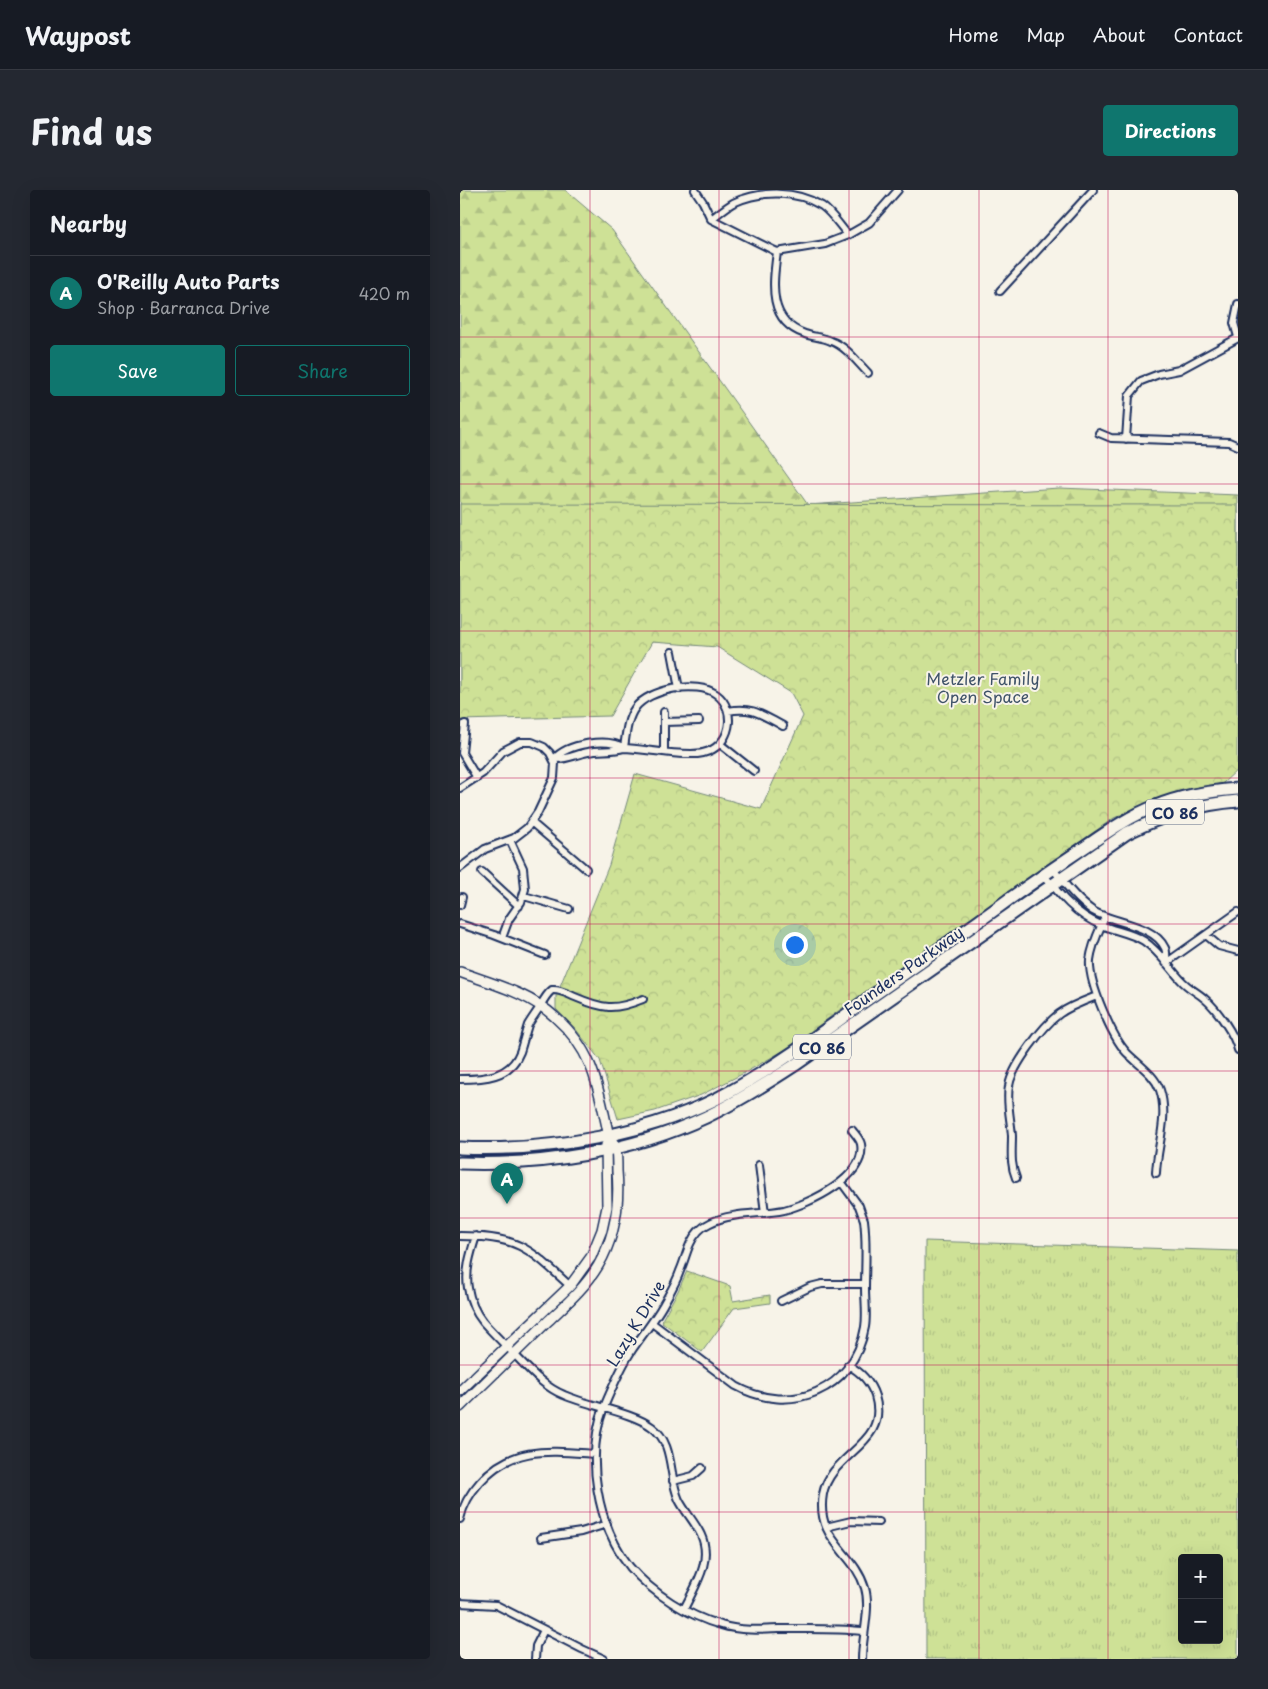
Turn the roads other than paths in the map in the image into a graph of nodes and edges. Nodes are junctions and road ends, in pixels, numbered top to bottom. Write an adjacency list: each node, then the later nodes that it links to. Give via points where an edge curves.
1 (695, 190): 4 (street)
2 (898, 190): 5 (street, via 869,224)
3 (1093, 190): 7 (street)
4 (711, 219): 5 (street, via 733,203 761,193 787,193 806,197 824,207); 6 (street)
5 (848, 236): 6 (street, via 825,244)
6 (777, 252): 10 (street, via 773,284 779,313 803,334 831,341 843,348)
7 (1000, 291)
8 (1238, 304): 9 (street, via 1234,324)
9 (1238, 338): 12 (street, via 1178,370 1141,381 1129,396)
10 (868, 373)
11 (1098, 432): 12 (street, via 1111,438)
12 (1126, 438): 13 (street, via 1228,442)
13 (1238, 446)
14 (672, 652): 15 (street)
15 (679, 688): 16 (street, via 711,691); 23 (street, via 657,692 638,704 630,717)
16 (728, 711): 21 (street, via 748,709); 22 (street, via 728,728)
17 (664, 712): 18 (street)
18 (664, 722): 19 (street); 25 (street)
19 (699, 722)
20 (465, 724): 24 (street)
21 (783, 726)
22 (720, 744): 25 (street, via 700,754); 27 (street)
23 (624, 748): 25 (street); 26 (street)
24 (461, 751): 28 (street)
25 (664, 751)
26 (554, 759): 28 (street, via 540,745 520,742 503,751); 34 (street, via 554,778)
27 (754, 771)
28 (477, 778): 30 (street)
29 (1238, 778): 32 (highway)
30 (460, 788)
31 (1238, 789): 32 (highway, Founders Parkway / CO 86)
32 (1223, 790): 39 (highway, Founders Parkway / CO 86, via 1201,793 1146,810)
33 (1238, 801): 40 (highway, Founders Parkway / CO 86, via 1203,805 1151,821 1122,836)
34 (532, 822): 35 (street); 37 (street)
35 (510, 840): 36 (street, via 490,846); 41 (street, via 523,868)
36 (460, 868)
37 (586, 870)
38 (482, 872): 44 (street)
39 (1048, 872): 40 (street); 40 (street); 62 (highway, Founders Parkway / CO 86, via 791,1054 732,1091 665,1119)
40 (1056, 882): 47 (street); 49 (street, via 1077,911); 64 (highway, Founders Parkway / CO 86, via 757,1090 687,1124)
41 (524, 896): 44 (street); 45 (street)
42 (462, 897): 43 (street)
43 (460, 905)
44 (519, 906): 51 (street, via 509,919)
45 (569, 909)
46 (1238, 912): 50 (street)
47 (1105, 917): 49 (street); 54 (street, via 1134,926 1157,938 1164,946)
48 (460, 924): 51 (street)
49 (1102, 926): 54 (street, via 1141,939); 56 (street, via 1090,960 1091,979)
50 (1206, 935): 52 (street, via 1219,946); 54 (street)
51 (502, 938): 53 (street)
52 (1238, 951)
53 (545, 955)
54 (1166, 963): 59 (street, via 1182,982 1213,1007)
55 (460, 972): 58 (street)
56 (1097, 996): 67 (street, via 1121,1046 1150,1074 1161,1094 1163,1112); 68 (street, via 1055,1017 1013,1072 1008,1101 1011,1162)
57 (643, 999): 58 (street, via 622,1007 604,1008 554,989)
58 (541, 1005): 60 (street, via 529,1025 518,1057 510,1066 488,1078); 62 (street, via 566,1026 589,1060 596,1077)
59 (1238, 1050)
60 (460, 1079)
61 (852, 1130): 69 (street, Lazy K Drive, via 861,1142 861,1152 852,1173)
62 (608, 1135): 63 (highway, Founders Parkway / CO 86, via 527,1146); 64 (street)
63 (460, 1148)
64 (610, 1148): 65 (highway, Founders Parkway / CO 86, via 522,1162); 73 (street, via 607,1207); 74 (street, via 618,1182 617,1215 607,1249)
65 (460, 1163)
66 (759, 1165): 70 (street)
67 (1156, 1173)
68 (1016, 1178)
69 (842, 1182): 70 (street, Lazy K Drive, via 804,1203); 75 (street, via 863,1214)
70 (766, 1213): 79 (street, Lazy K Drive, via 722,1218 699,1230 690,1244 674,1286)
71 (460, 1236): 72 (street)
72 (476, 1236): 76 (street); 77 (street, via 501,1239 523,1247)
73 (591, 1257): 74 (street); 77 (street)
74 (590, 1278): 81 (street)
75 (865, 1284): 78 (street, via 822,1284); 82 (street, via 865,1326)
76 (464, 1286): 80 (street, via 483,1322)
77 (570, 1286): 80 (street)
78 (781, 1301)
79 (652, 1323): 82 (street, via 736,1386 764,1397 790,1400 804,1397 831,1384); 85 (street, Lazy K Drive, via 631,1351)
80 (507, 1347): 81 (street); 83 (street)
81 (514, 1354): 84 (street); 85 (street, via 543,1383 557,1392)
82 (848, 1365): 92 (street, via 870,1384 876,1402 876,1417 866,1440 842,1461 830,1477 822,1502)
83 (460, 1391)
84 (460, 1407)
85 (604, 1408): 86 (street, Lazy K Drive); 88 (street, via 653,1427 666,1446)
86 (595, 1454): 89 (street, via 540,1452 516,1456 496,1467 480,1483); 91 (street, Lazy K Drive, via 598,1489)
87 (702, 1468): 88 (street, via 693,1476)
88 (673, 1481): 95 (street, via 678,1498 701,1535 705,1554 702,1572)
89 (460, 1519)
90 (879, 1522): 92 (street, via 851,1521)
91 (607, 1524): 93 (street); 95 (street, Lazy K Drive, via 631,1567 648,1585)
92 (826, 1527): 97 (street, via 834,1543 859,1573 865,1588)
93 (541, 1538)
94 (460, 1603): 96 (street, via 496,1605)
95 (684, 1610): 97 (street, Lazy K Drive, via 719,1625 747,1630)
96 (544, 1630): 98 (street, via 536,1646); 99 (street)
97 (864, 1631): 100 (street)
98 (535, 1659)
99 (604, 1659)
100 (862, 1659)

